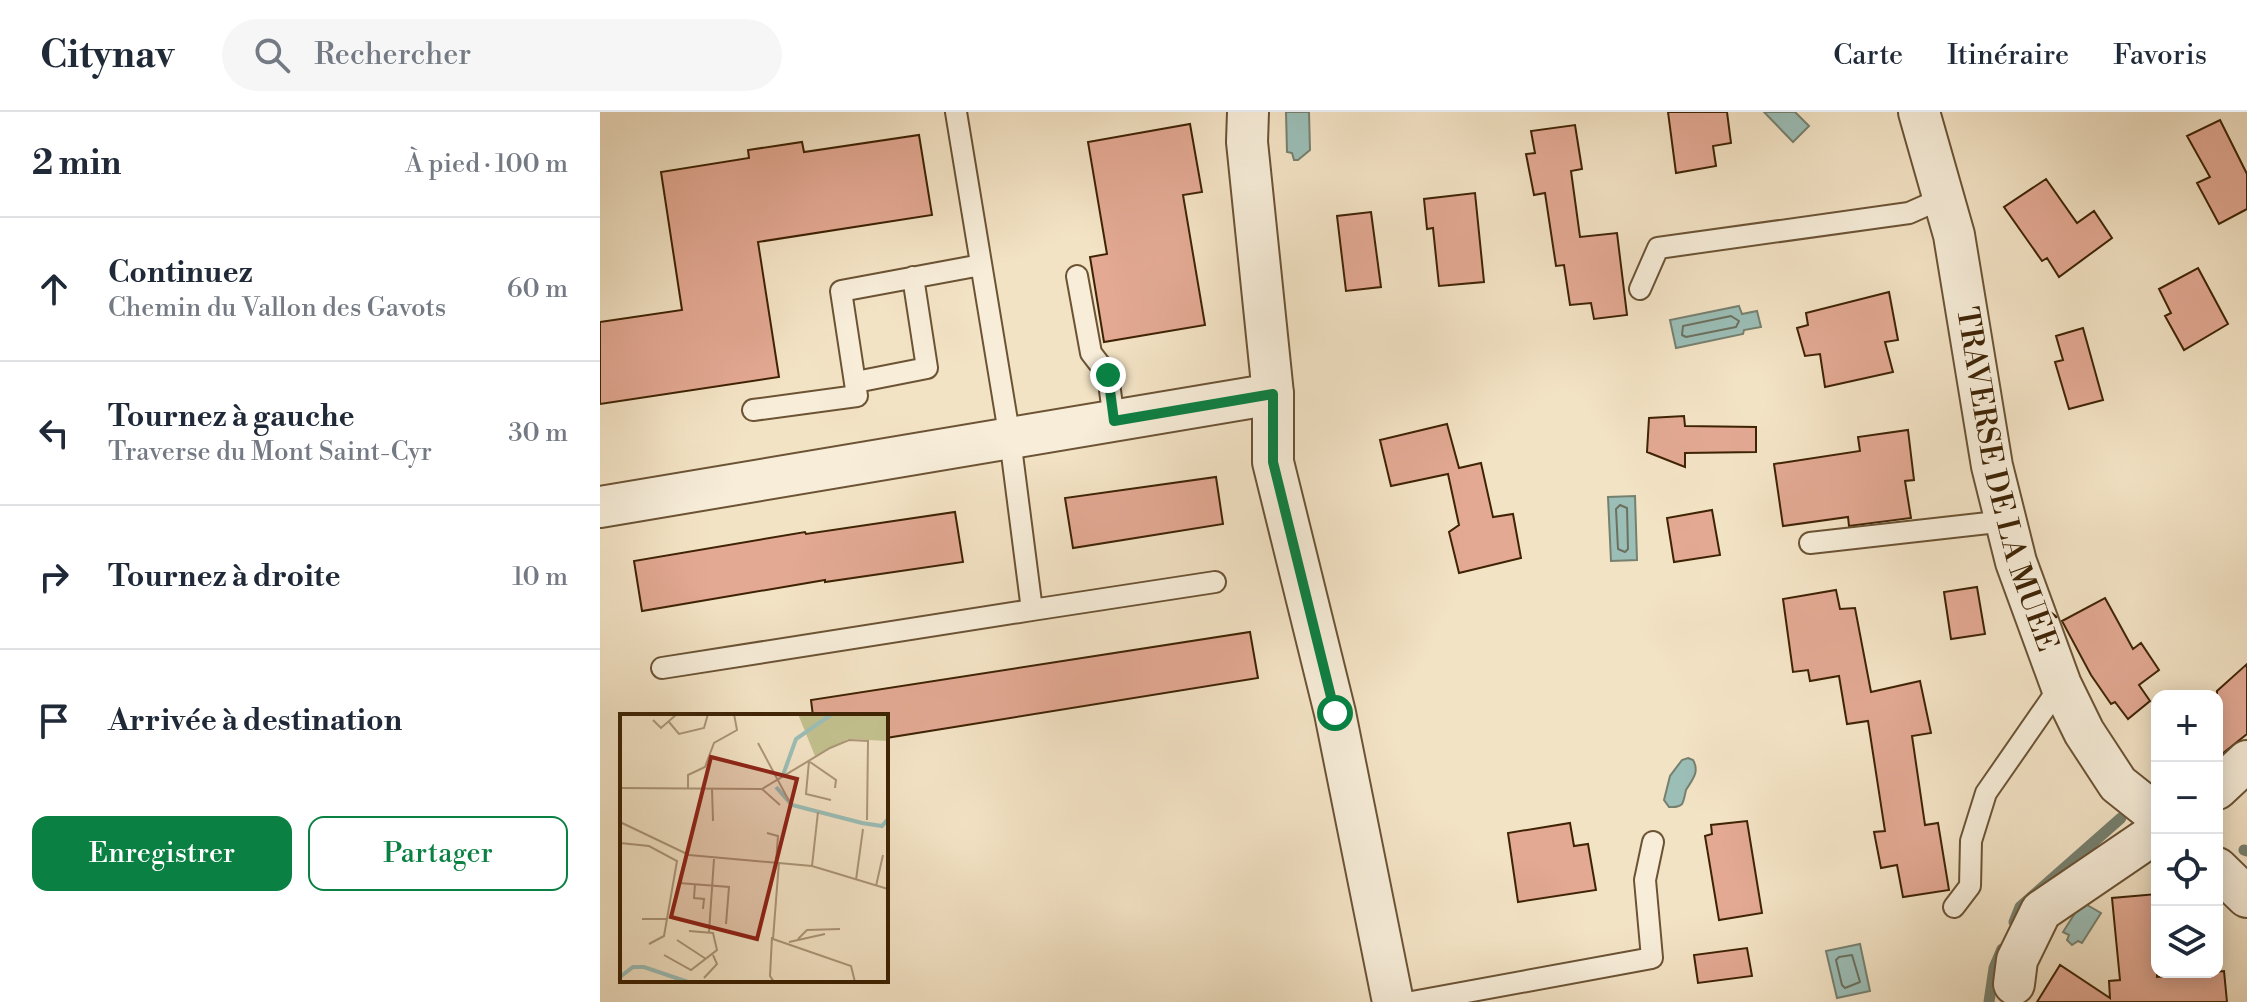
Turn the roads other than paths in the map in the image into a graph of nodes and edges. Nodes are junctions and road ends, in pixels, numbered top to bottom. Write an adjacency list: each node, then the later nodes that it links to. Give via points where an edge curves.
1 (956, 112): 5 (lane)
2 (1248, 112): 10 (street)
3 (1919, 112): 4 (street, TRAVERSE DE LA MUÉE)
4 (1943, 198): 8 (lane, via 1909,213 1658,248); 15 (street, TRAVERSE DE LA MUÉE)
5 (981, 265): 7 (lane); 13 (lane)
6 (1077, 276): 12 (lane, via 1091,353 1108,375)
7 (913, 277): 9 (lane, via 927,368); 9 (lane, via 841,291)
8 (1640, 289)
9 (856, 382): 11 (lane, via 857,396)
10 (1273, 394): 12 (street); 30 (street, via 1273,462 1335,713)
11 (753, 410)
12 (1114, 421): 13 (street)
13 (1010, 439): 14 (street); 18 (lane)
14 (600, 507)
15 (2006, 521): 16 (lane); 20 (street, TRAVERSE DE LA MUÉE)
16 (1810, 543)
17 (1215, 582): 18 (lane)
18 (1032, 610): 19 (lane)
19 (662, 668)
20 (2061, 685): 23 (street, TRAVERSE DE LA MUÉE, via 2118,784); 28 (lane, via 1986,793 1971,841 1970,886)
21 (2247, 761): 22 (street)
22 (2223, 783)
23 (2151, 810)
24 (2154, 834): 29 (street, via 2041,911 2017,960)
25 (1653, 842): 31 (lane, via 1645,880 1652,958)
26 (2223, 874): 27 (street)
27 (2247, 897)
28 (1954, 907)
29 (2014, 984)
30 (1393, 1002)
31 (1412, 1002)

